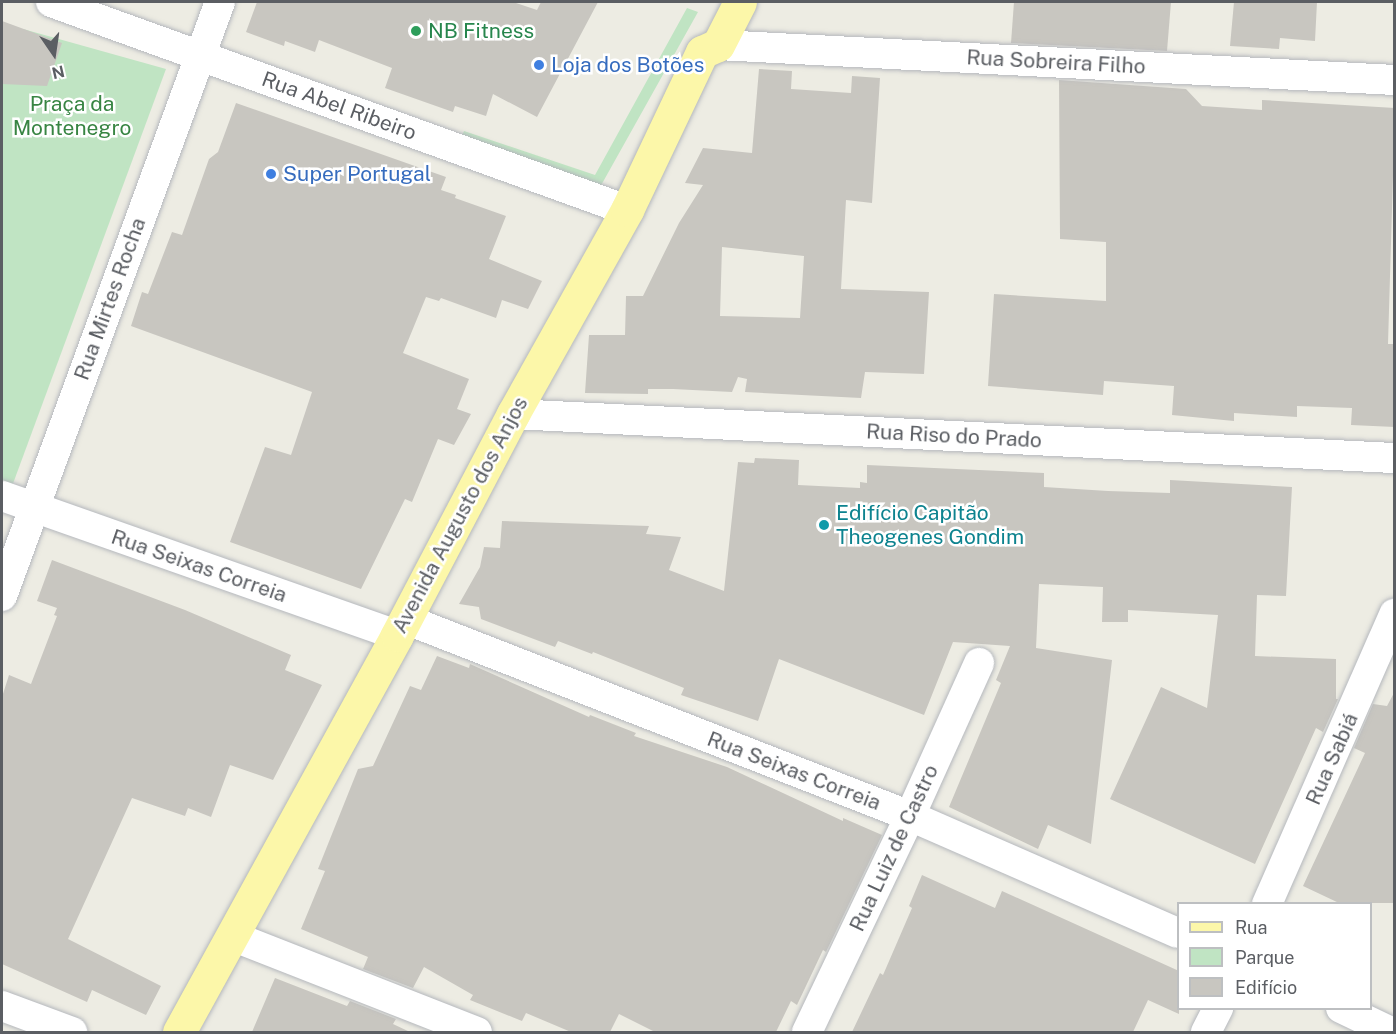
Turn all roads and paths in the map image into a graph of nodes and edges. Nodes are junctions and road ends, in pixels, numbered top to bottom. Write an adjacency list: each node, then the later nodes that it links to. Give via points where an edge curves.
1 (51, 2): 5 (street, Rua Abel Ribeiro)
2 (220, 2): 5 (street, Rua Mirtes Rocha)
3 (740, 2): 4 (main road, Avenida Augusto dos Anjos)
4 (718, 45): 6 (street, Rua Sobreira Filho); 7 (main road, Avenida Augusto dos Anjos, via 702,52)
5 (200, 55): 7 (street, Rua Abel Ribeiro); 11 (street, Rua Mirtes Rocha)
6 (1395, 80)
7 (627, 210): 8 (main road, Avenida Augusto dos Anjos)
8 (513, 414): 9 (street, Rua Riso do Prado); 14 (main road, Avenida Augusto dos Anjos)
9 (1395, 459)
10 (2, 496): 11 (street, Rua Seixas Correia)
11 (33, 508): 12 (street, Rua Mirtes Rocha); 14 (street, Rua Seixas Correia)
12 (2, 596)
13 (1395, 614): 17 (street, Rua Sabiá)
14 (401, 627): 16 (street, Rua Seixas Correia); 19 (main road, Avenida Augusto dos Anjos)
15 (979, 663): 16 (street, Rua Luiz de Castro)
16 (910, 816): 18 (street, Rua Seixas Correia); 26 (street, Rua Luiz de Castro)
17 (1267, 902)
18 (1177, 932)
19 (232, 936): 24 (main road, Avenida Augusto dos Anjos); 25 (street)
20 (2, 1006): 23 (street)
21 (1217, 1010): 27 (street)
22 (1345, 1010): 28 (street)
23 (72, 1032)
24 (179, 1032)
25 (477, 1032)
26 (807, 1032)
27 (1206, 1032)
28 (1391, 1032)

